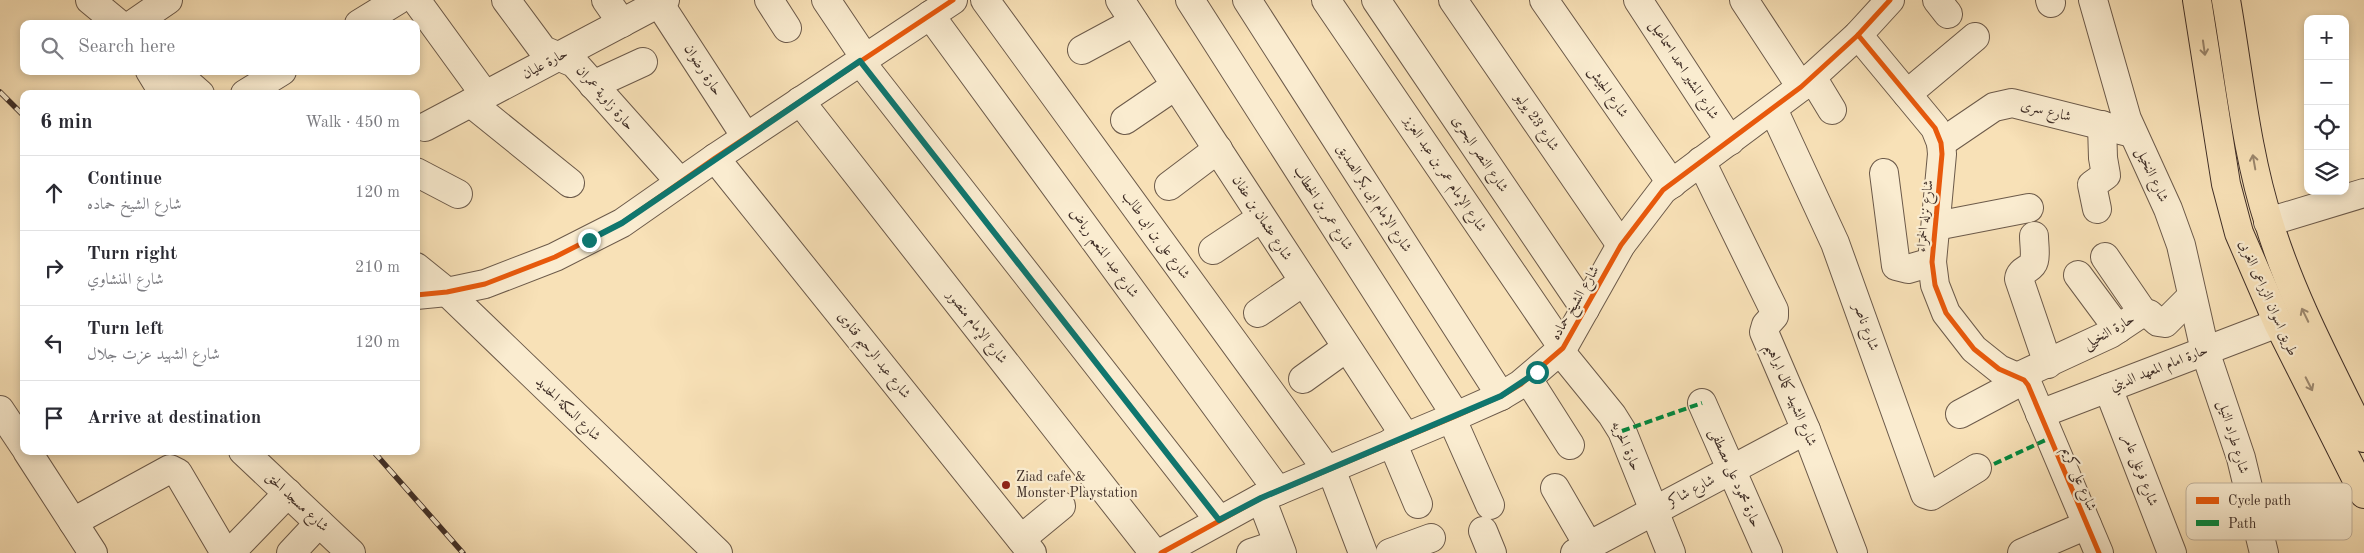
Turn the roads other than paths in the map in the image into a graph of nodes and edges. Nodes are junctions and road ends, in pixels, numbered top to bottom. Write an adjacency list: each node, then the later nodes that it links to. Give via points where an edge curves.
1 (70, 0): 26 (street)
2 (90, 0): 27 (street)
3 (168, 0): 28 (street)
4 (398, 0): 29 (street)
5 (416, 0): 48 (street)
6 (506, 0): 35 (street, حارة زاوية عمران, via 543,50)
7 (606, 0): 30 (street)
8 (769, 0): 31 (street)
9 (826, 0): 36 (street)
10 (986, 0): 112 (street, شارع على بن ابى طالب)
11 (1190, 0): 104 (street, شارع عمر بن الخطاب)
12 (1247, 0): 100 (street, شارع الإمام ابى بكر الصديق)
13 (1326, 0): 93 (street, شارع الإمام عمر بن عبد العزيز)
14 (1376, 0): 87 (street, شارع النصر البحرى)
15 (1454, 0): 77 (street, شارع 23 يوليو)
16 (1544, 0): 66 (street, شارع الجيش)
17 (1638, 0): 57 (street, شارع المشير احمد اسماعيل)
18 (1744, 0): 41 (street)
19 (1890, 0): 32 (street, شارع الشيخ حماده)
20 (2093, 0): 55 (street, شارع النخيل)
21 (2197, 0): 75 (main road, طريق اسوان الزراعى الغربى, one-way to 75, via 2224,175)
22 (2226, 0): 73 (main road, طريق اسوان الزراعى الغربى, one-way to 22, via 2255,170)
23 (662, 1): 30 (street, حارة عليان); 56 (street, حارة رضوان)
24 (943, 5): 36 (street); 118 (street, شارع عبد المنعم رياض)
25 (1127, 11): 34 (street); 43 (street, شارع عثمان بن عفان)
26 (94, 20)
27 (114, 20)
28 (139, 20)
29 (366, 20)
30 (622, 23): 35 (street, حارة عليان)
31 (787, 28)
32 (1858, 35): 41 (street, شارع الشيخ حماده); 47 (street, شارع نزله الحمراء)
33 (1976, 37): 47 (street)
34 (1082, 50)
35 (558, 56): 42 (street, حارة زاوية عمران, via 574,63); 48 (street, حارة عليان)
36 (862, 60): 49 (street); 123 (street)
37 (642, 62): 42 (street)
38 (152, 75): 44 (street)
39 (179, 75): 45 (street)
40 (277, 75): 46 (street)
41 (1807, 82): 50 (street, شارع الشيخ حماده); 51 (street)
42 (593, 85): 64 (street, حارة زاوية عمران)
43 (1175, 86): 52 (street); 59 (street, شارع عثمان بن عفان)
44 (162, 90)
45 (195, 90)
46 (258, 90)
47 (1907, 94): 58 (street, شارع نزله الحمراء, via 1935,128)
48 (478, 99): 54 (street, حارة عليان); 65 (street)
49 (800, 101): 56 (street); 139 (street, شارع الإمام منصور)
50 (1773, 109): 57 (street, شارع الشيخ حماده); 111 (street, شارع ناصر, via 1835,243 1925,494 1931,496)
51 (1832, 110)
52 (1125, 120)
53 (2102, 125): 55 (street, شارع سرى); 58 (street, شارع سرى, via 2021,104 2003,104 1987,111); 71 (street, via 2106,175 2092,185)
54 (425, 127)
55 (2132, 132): 86 (street, شارع النخيل, via 2174,223)
56 (746, 137): 60 (street)
57 (1730, 141): 61 (street, شارع الشيخ حماده)
58 (1941, 144): 74 (street, شارع نزله الحمراء)
59 (1218, 149): 67 (street); 72 (street, شارع عثمان بن عفان)
60 (715, 158): 64 (street); 130 (street, شارع عبد الرحيم قناوى)
61 (1701, 161): 66 (street, شارع الشيخ حماده); 105 (street, شارع الشهيد كمال ابراهيم, via 1774,310 1764,332)
62 (1884, 173): 80 (street, via 1896,266 1908,269)
63 (420, 174): 69 (street)
64 (680, 182): 84 (street, via 622,223 555,257 485,284)
65 (570, 183)
66 (1672, 184): 77 (street, شارع الشيخ حماده, via 1654,200)
67 (1169, 186)
68 (2364, 193): 73 (street)
69 (458, 194)
70 (2029, 208): 74 (street)
71 (2097, 208)
72 (1261, 218): 78 (street); 83 (street, شارع عثمان بن عفان)
73 (2268, 222): 75 (main road); 106 (main road, طريق اسوان الزراعى الغربى, one-way to 73, via 2293,290)
74 (1936, 226): 80 (street, شارع نزله الحمراء)
75 (2239, 233): 90 (main road, طريق اسوان الزراعى الغربى)
76 (2034, 236): 95 (street, via 2034,261 2032,266 2022,271 2019,279)
77 (1621, 245): 87 (street, شارع الشيخ حماده)
78 (1213, 250)
79 (2105, 257): 89 (street)
80 (1932, 262): 98 (street, شارع نزله الحمراء, via 1941,302 1957,328 1986,361)
81 (420, 270): 84 (street, شارع السكة الحديد)
82 (2078, 275): 91 (street)
83 (1303, 282): 88 (street); 92 (street, شارع عثمان بن عفان)
84 (447, 292): 85 (street); 138 (street, شارع السكة الحديد)
85 (420, 295)
86 (2192, 296): 89 (street, حارة النخيلى, via 2165,323); 94 (street, شارع النخيل)
87 (1585, 308): 93 (street, شارع الشيخ حماده)
88 (1258, 313)
89 (2144, 314): 91 (street, حارة النخيلى)
90 (2278, 323): 94 (street, حارة امام المعهد الديني); 117 (main road, طريق اسوان الزراعى الغربى, one-way to 117)
91 (2118, 329): 95 (street, حارة النخيلى)
92 (1346, 348): 96 (street); 107 (street, شارع عثمان بن عفان)
93 (1561, 349): 97 (street, شارع الشيخ حماده); 122 (street, حارة الحريه, via 1612,415 1626,440)
94 (2205, 351): 99 (street, حارة امام المعهد الديني); 114 (street, شارع طراد النيل)
95 (2048, 364): 98 (street, حارة النخيلى)
96 (1303, 378)
97 (1528, 379): 100 (street, شارع الشيخ حماده); 108 (street)
98 (2020, 379): 102 (street, حارة النخيلى); 103 (street, via 2033,394)
99 (2108, 388): 103 (street, حارة امام المعهد الديني); 149 (street, شارع فرغلى عامر)
100 (1501, 396): 104 (street, شارع الشيخ حماده)
101 (1702, 403): 113 (street, حارة محمود على مصطفى)
102 (1960, 414)
103 (2040, 414): 126 (street, شارع على كريم)
104 (1454, 417): 107 (street, شارع الشيخ حماده); 120 (street, شارع عمر بن الخطاب)
105 (1806, 430): 113 (street, شارع شاكر); 146 (street, شارع الشهيد كمال ابراهيم)
106 (2364, 438)
107 (1398, 439): 112 (street, شارع الشيخ حماده); 119 (street, شارع عثمان بن عفان)
108 (1570, 445)
109 (30, 455): 124 (street)
110 (247, 455): 116 (street, شارع مسجد الحق)
111 (1977, 468)
112 (1329, 469): 118 (street, شارع الشيخ حماده); 142 (street, شارع على بن ابى طالب)
113 (1732, 470): 122 (street, شارع شاكر); 145 (street, حارة محمود على مصطفى)
114 (2247, 483)
115 (1555, 488): 132 (street)
116 (288, 493): 125 (street, شارع مسجد الحق); 135 (street)
117 (2364, 494)
118 (1269, 495): 123 (street, شارع الشيخ حماده); 131 (street, شارع عبد المنعم رياض)
119 (1418, 504)
120 (1490, 505)
121 (1061, 506): 130 (street)
122 (1653, 511): 132 (street, شارع شاكر); 144 (street, حارة الحريه)
123 (1219, 520): 129 (street, شارع الشيخ حماده)
124 (73, 522): 133 (street); 134 (street, via 166,470 175,470)
125 (319, 523): 136 (street); 137 (street, شارع مسجد الحق)
126 (2087, 525): 147 (street); 148 (street, شارع على كريم)
127 (1431, 538): 143 (street)
128 (2261, 540): 150 (street, شارع طراد النيل)
129 (1193, 544): 140 (street, شارع الشيخ حماده)
130 (1026, 546)
131 (1280, 549): 141 (street)
132 (1580, 551)
133 (93, 553)
134 (225, 553)
135 (230, 553)
136 (291, 553)
137 (351, 553)
138 (718, 553)
139 (1154, 553)
140 (1161, 553)
141 (1251, 553)
142 (1363, 553)
143 (1390, 553)
144 (1671, 553)
145 (1768, 553)
146 (1853, 553)
147 (2022, 553)
148 (2098, 553)
149 (2172, 553)
150 (2264, 553)

